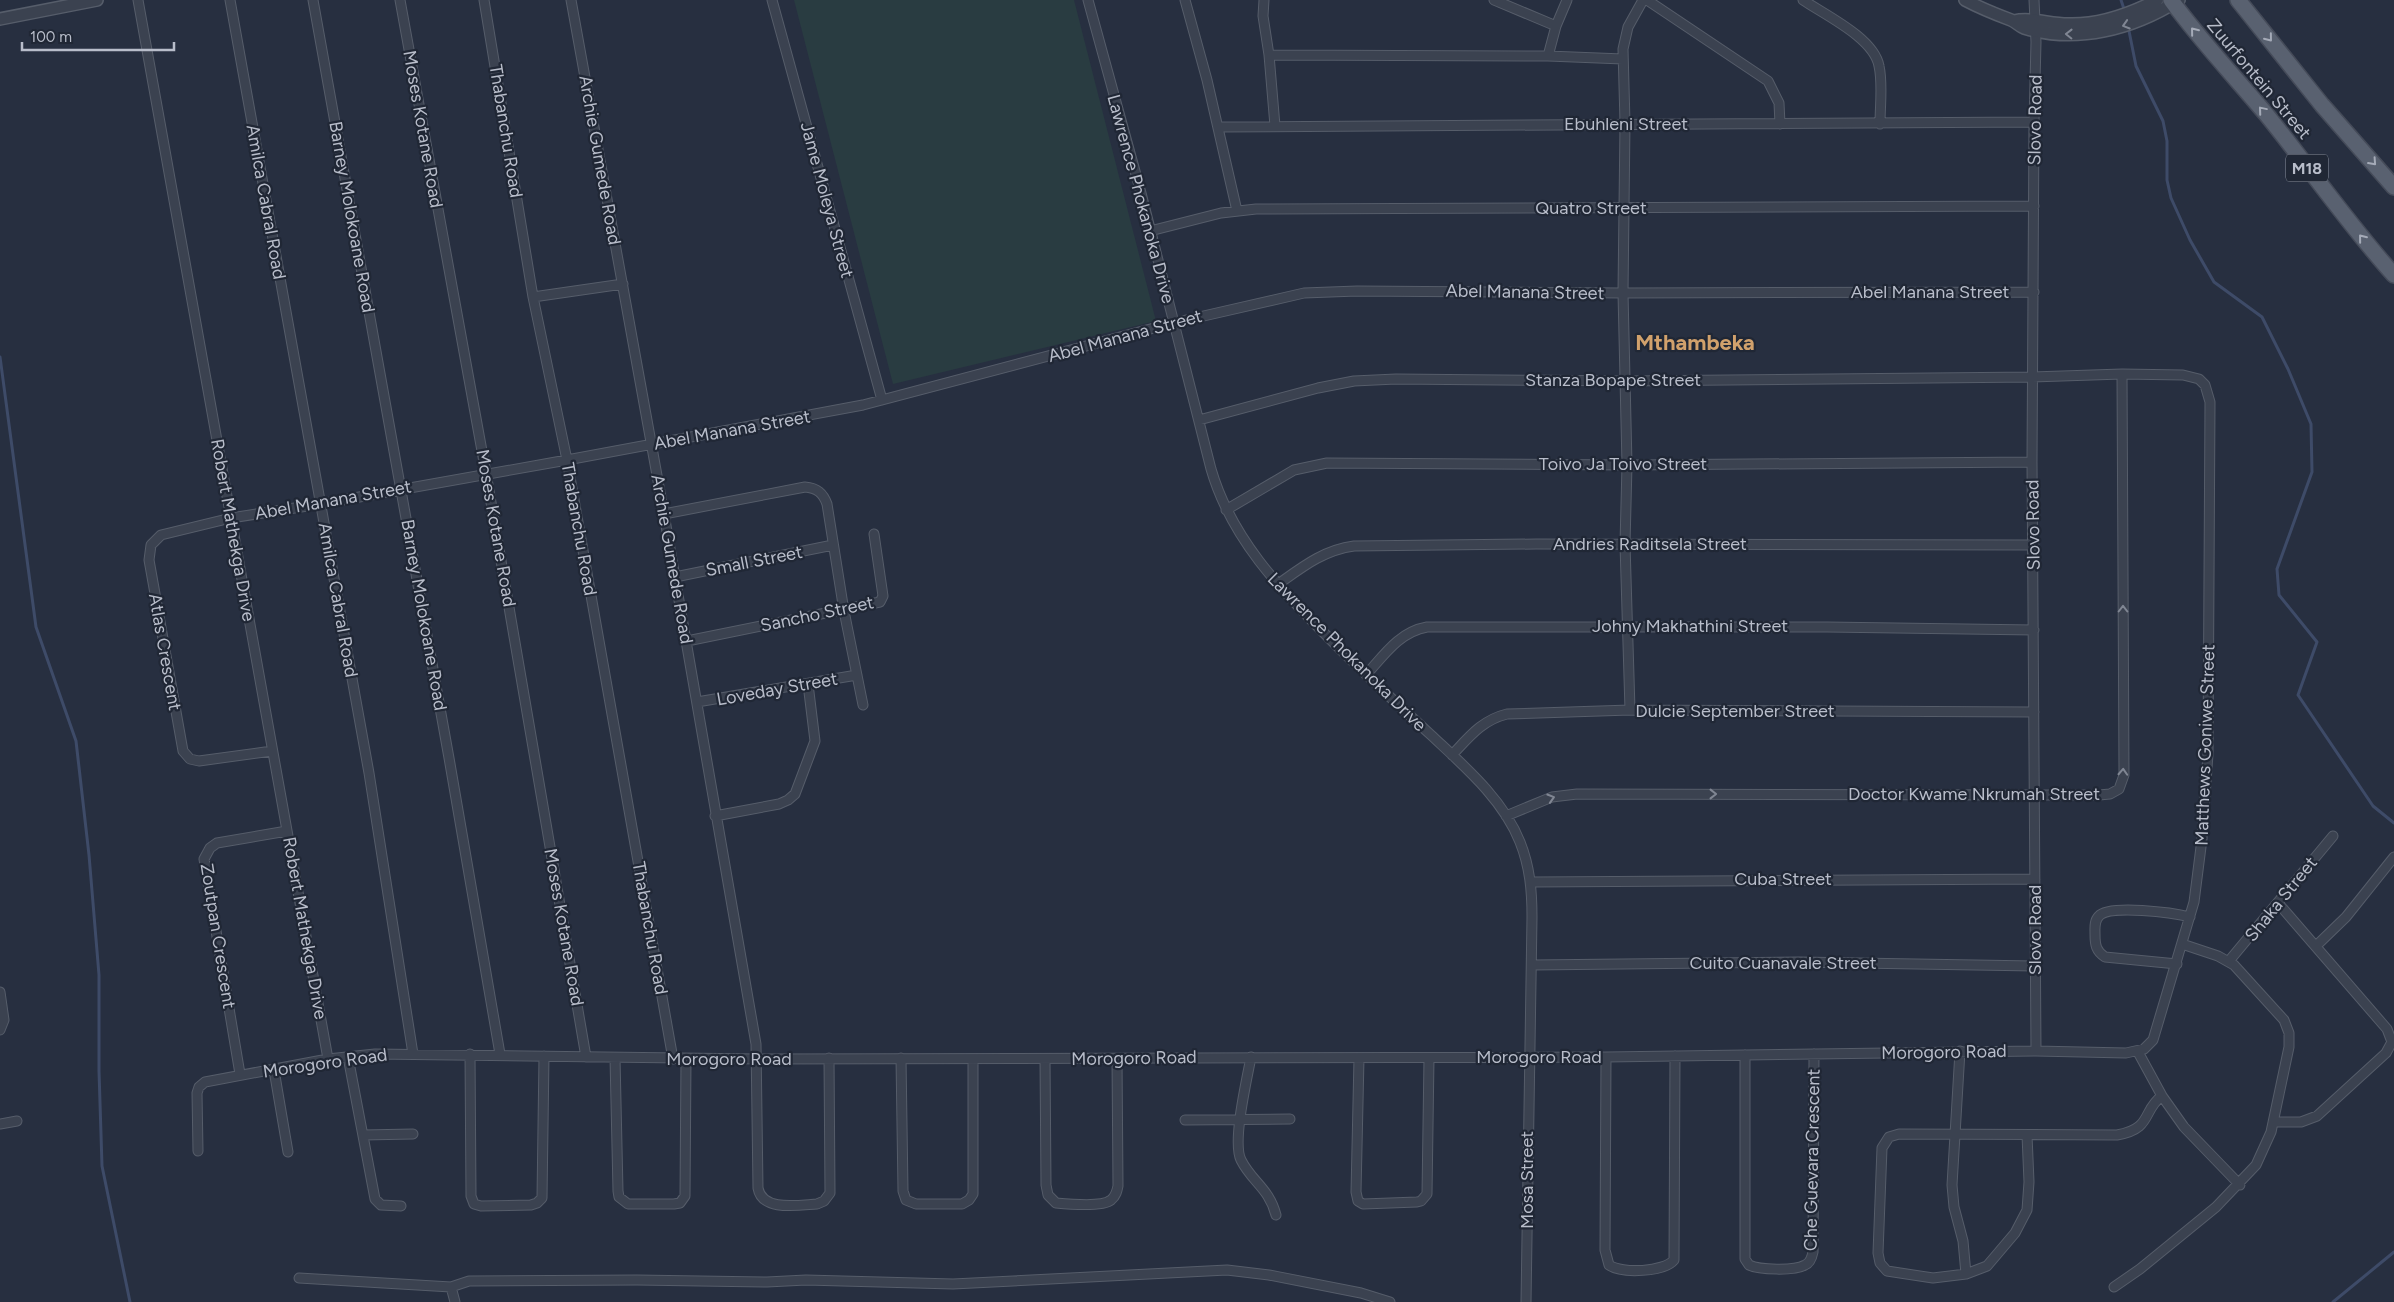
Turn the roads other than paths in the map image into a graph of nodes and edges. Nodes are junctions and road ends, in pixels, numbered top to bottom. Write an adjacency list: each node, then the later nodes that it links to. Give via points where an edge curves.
1 (96, 0): 23 (street)
2 (138, 0): 61 (street, Robert Mathekga Drive)
3 (230, 0): 58 (street, Amilca Cabral Road)
4 (314, 0): 57 (street, Barney Molokoane Road)
5 (400, 0): 56 (street, Moses Kotane Road)
6 (484, 0): 44 (street, Thabanchu Road)
7 (571, 0): 41 (street, Archie Gumede Road)
8 (772, 0): 50 (street, Jame Moleya Street)
9 (1088, 0): 39 (street, Lawrence Phokanoka Drive)
10 (1186, 0): 34 (street)
11 (1264, 0): 26 (street)
12 (1494, 0): 24 (street)
13 (1567, 0): 24 (street)
14 (1643, 0): 28 (street, via 1625,34)
15 (1648, 0): 31 (street, via 1768,81 1779,103)
16 (1802, 0): 32 (street, via 1874,52 1880,68)
17 (1965, 0): 25 (street, via 2014,21 2023,18)
18 (2034, 0): 25 (street, Slovo Road)
19 (2157, 0): 22 (street)
20 (2238, 0): 35 (main road, Zuurfontein Street, one-way to 35, via 2322,105)
21 (2174, 1): 22 (street); 40 (main road, Zuurfontein Street / M18, one-way to 21, via 2266,115 2194,32)
22 (2146, 12): 25 (street, via 2102,26)
23 (0, 19)
24 (1556, 26): 27 (street)
25 (2036, 26): 29 (street, Slovo Road)
26 (1269, 55): 27 (street); 33 (street)
27 (1548, 56): 28 (street)
28 (1622, 59): 30 (street)
29 (2034, 122): 32 (street, Ebuhleni Street); 36 (street, Slovo Road)
30 (1625, 123): 31 (street, Ebuhleni Street); 33 (street, Ebuhleni Street); 37 (street)
31 (1780, 124): 32 (street, Ebuhleni Street)
32 (1880, 124)
33 (1276, 126): 34 (street, Ebuhleni Street)
34 (1218, 127): 38 (street)
35 (2394, 187)
36 (2034, 206): 37 (street, Quatro Street); 42 (street, Slovo Road)
37 (1625, 208): 38 (street, Quatro Street); 43 (street)
38 (1237, 211): 39 (street, Quatro Street)
39 (1150, 231): 45 (street, Lawrence Phokanoka Drive)
40 (2394, 275)
41 (623, 284): 44 (street); 52 (street, Archie Gumede Road)
42 (2034, 292): 43 (street, Abel Manana Street); 47 (street, Slovo Road)
43 (1623, 293): 45 (street, Abel Manana Street, via 1324,291 1282,297); 49 (street)
44 (533, 297): 53 (street, Thabanchu Road)
45 (1174, 323): 50 (street, Abel Manana Street); 51 (street, Lawrence Phokanoka Drive)
46 (2122, 374): 47 (street, Stanza Bopape Street); 48 (street, Stanza Bopape Street, via 2183,375); 81 (street, Doctor Kwame Nkrumah Street, one-way to 46, via 2110,794 2123,782)
47 (2032, 377): 49 (street, Stanza Bopape Street); 54 (street, Slovo Road)
48 (2199, 379): 90 (street, Matthews Goniwe Street, via 2205,385 2210,402 2208,754 2200,865)
49 (1625, 381): 51 (street, Stanza Bopape Street, via 1354,381); 55 (street)
50 (882, 400): 52 (street, Abel Manana Street, via 749,428)
51 (1199, 420): 59 (street, Lawrence Phokanoka Drive, via 1215,484)
52 (651, 444): 53 (street, Abel Manana Street); 60 (street, Archie Gumede Road)
53 (567, 460): 56 (street, Abel Manana Street); 120 (street, Thabanchu Road)
54 (2032, 462): 55 (street, Toivo Ja Toivo Street); 65 (street, Slovo Road)
55 (1626, 465): 59 (street, Toivo Ja Toivo Street, via 1327,463 1294,470); 63 (street)
56 (486, 473): 57 (street, Abel Manana Street); 110 (street, Moses Kotane Road)
57 (402, 489): 58 (street, Abel Manana Street); 104 (street, Barney Molokoane Road)
58 (320, 504): 61 (street, Abel Manana Street); 102 (street, Amilca Cabral Road, via 367,763)
59 (1226, 510): 67 (street, Lawrence Phokanoka Drive)
60 (664, 514): 64 (street, via 805,487 814,488 822,493 826,504); 66 (street, Archie Gumede Road)
61 (231, 518): 79 (street, Robert Mathekga Drive); 79 (street, Atlas Crescent, via 161,535 149,550 149,560 182,746 187,756 199,761)
62 (874, 534): 68 (street, Sancho Street, via 882,600)
63 (1626, 544): 65 (street, Andries Raditsela Street); 67 (street, Andries Raditsela Street, via 1354,546 1312,560); 69 (street)
64 (833, 545): 66 (street, Small Street); 68 (street)
65 (2034, 545): 70 (street, Slovo Road)
66 (675, 577): 71 (street, Archie Gumede Road)
67 (1277, 585): 73 (street, Lawrence Phokanoka Drive)
68 (844, 611): 71 (street, Sancho Street); 72 (street)
69 (1627, 626): 70 (street, Johny Makhathini Street); 73 (street, Johny Makhathini Street, via 1422,628 1401,637); 77 (street)
70 (2034, 630): 78 (street, Slovo Road)
71 (686, 642): 75 (street, Archie Gumede Road)
72 (857, 675): 74 (street, Loveday Street); 76 (street)
73 (1366, 675): 80 (street, Lawrence Phokanoka Drive)
74 (808, 684): 75 (street, Loveday Street); 82 (street, via 815,741 795,794 784,803)
75 (697, 702): 82 (street, Archie Gumede Road)
76 (863, 704)
77 (1630, 710): 78 (street, Dulcie September Street); 80 (street, Dulcie September Street, via 1493,717)
78 (2034, 712): 81 (street, Slovo Road)
79 (272, 751): 84 (street, Robert Mathekga Drive)
80 (1452, 755): 83 (street, Lawrence Phokanoka Drive, via 1484,787)
81 (2035, 793): 83 (street, Doctor Kwame Nkrumah Street, one-way to 81, via 1552,797 1570,794); 87 (street, Slovo Road)
82 (716, 816): 122 (street, Archie Gumede Road)
83 (1506, 816): 88 (street, Lawrence Phokanoka Drive, via 1520,842)
84 (287, 831): 119 (street, Robert Mathekga Drive); 127 (street, Zoutpan Crescent, via 217,843 204,859)
85 (2332, 836): 89 (street, Shaka Street)
86 (2394, 857): 92 (street, via 2361,900)
87 (2035, 879): 88 (street, Cuba Street); 96 (street, Slovo Road)
88 (1532, 882): 95 (street, Lawrence Phokanoka Drive)
89 (2278, 903): 92 (street); 93 (street, Shaka Street)
90 (2190, 917): 91 (street, Matthews Goniwe Street); 94 (street, via 2110,910 2096,920 2095,944 2105,957)
91 (2182, 944): 93 (street); 94 (street, Matthews Goniwe Street)
92 (2316, 946): 133 (street, via 2387,1029 2392,1038 2391,1045 2317,1116 2301,1122)
93 (2230, 961): 133 (street, via 2288,1027 2289,1047)
94 (2177, 964): 101 (street, Matthews Goniwe Street, via 2153,1040)
95 (1532, 965): 96 (street, Cuito Cuanavale Street, via 1799,962); 118 (street, Lawrence Phokanoka Drive)
96 (2035, 966): 99 (street, Slovo Road)
97 (0, 992): 98 (street, via 4,1020)
98 (0, 1030)
99 (2036, 1051): 100 (street, Morogoro Road); 101 (street, Morogoro Road)
100 (1960, 1052): 105 (street, Morogoro Road); 136 (street)
101 (2138, 1052): 128 (street)
102 (413, 1054): 103 (street, Morogoro Road); 109 (street, Morogoro Road)
103 (470, 1054): 104 (street, Morogoro Road); 107 (street, via 471,1196 474,1204 481,1206 531,1205 542,1198)
104 (500, 1054): 107 (street, Morogoro Road)
105 (1814, 1054): 106 (street, Morogoro Road); 106 (street, Che Guevara Crescent, via 1813,1252 1809,1262 1801,1267 1768,1269 1753,1268 1745,1259)
106 (1745, 1055): 108 (street, Morogoro Road)
107 (544, 1056): 110 (street, Morogoro Road)
108 (1675, 1056): 112 (street, Morogoro Road); 112 (street, via 1674,1260 1663,1268 1621,1270 1609,1265 1605,1250)
109 (348, 1057): 119 (street, Morogoro Road); 137 (street)
110 (586, 1057): 113 (street, Morogoro Road)
111 (1251, 1057): 116 (street, Morogoro Road); 125 (street, Morogoro Road); 130 (street)
112 (1606, 1057): 118 (street, Morogoro Road)
113 (615, 1058): 120 (street, Morogoro Road); 121 (street, via 618,1191 619,1197 628,1204 674,1204 680,1203 685,1196)
114 (829, 1058): 115 (street, Morogoro Road); 122 (street, Morogoro Road); 122 (street, Archie Gumede Road, via 830,1189 824,1201 774,1205 764,1201 759,1193)
115 (901, 1058): 123 (street, Morogoro Road); 123 (street, via 903,1191 906,1200 916,1204 962,1204 974,1194)
116 (1359, 1058): 117 (street, Morogoro Road); 117 (street, via 1356,1192 1358,1201 1364,1204 1417,1202 1427,1194)
117 (1430, 1058): 118 (street, Morogoro Road)
118 (1528, 1058): 150 (street, Mosa Street)
119 (328, 1059): 126 (street, Morogoro Road)
120 (673, 1059): 121 (street, Morogoro Road)
121 (686, 1059): 122 (street, Morogoro Road)
122 (758, 1059)
123 (973, 1059): 124 (street, Morogoro Road)
124 (1045, 1059): 125 (street, Morogoro Road); 125 (street, via 1048,1195 1056,1203 1099,1204 1114,1198 1118,1186)
125 (1117, 1059)
126 (274, 1070): 127 (street, Morogoro Road); 140 (street)
127 (240, 1074): 139 (street, Morogoro Road, via 209,1081 199,1087 196,1098)
128 (2162, 1096): 138 (street, via 2141,1125 2126,1133 2110,1136); 141 (street, via 2197,1143)
129 (1185, 1120): 130 (street)
130 (1241, 1120): 131 (street); 143 (street, via 1240,1158 1268,1193)
131 (1290, 1120)
132 (17, 1121): 134 (street)
133 (2273, 1122): 141 (street, via 2256,1165)
134 (0, 1124)
135 (413, 1134): 137 (street)
136 (1955, 1134): 138 (street); 144 (street, via 1953,1197); 144 (street, via 1899,1134 1884,1142 1878,1253 1880,1263 1887,1271 1933,1278)
137 (363, 1135): 142 (street, via 375,1200 381,1205)
138 (2027, 1135): 144 (street, via 2028,1197 2022,1223 1987,1266)
139 (198, 1151)
140 (288, 1152)
141 (2240, 1184): 147 (street, via 2157,1256)
142 (401, 1206)
143 (1276, 1215)
144 (1966, 1274)
145 (299, 1278): 146 (street)
146 (451, 1287): 148 (street); 149 (street, via 469,1281 806,1280 953,1284 1226,1270 1269,1275)
147 (2114, 1287)
148 (456, 1302)
149 (1390, 1302)
150 (1526, 1302)

